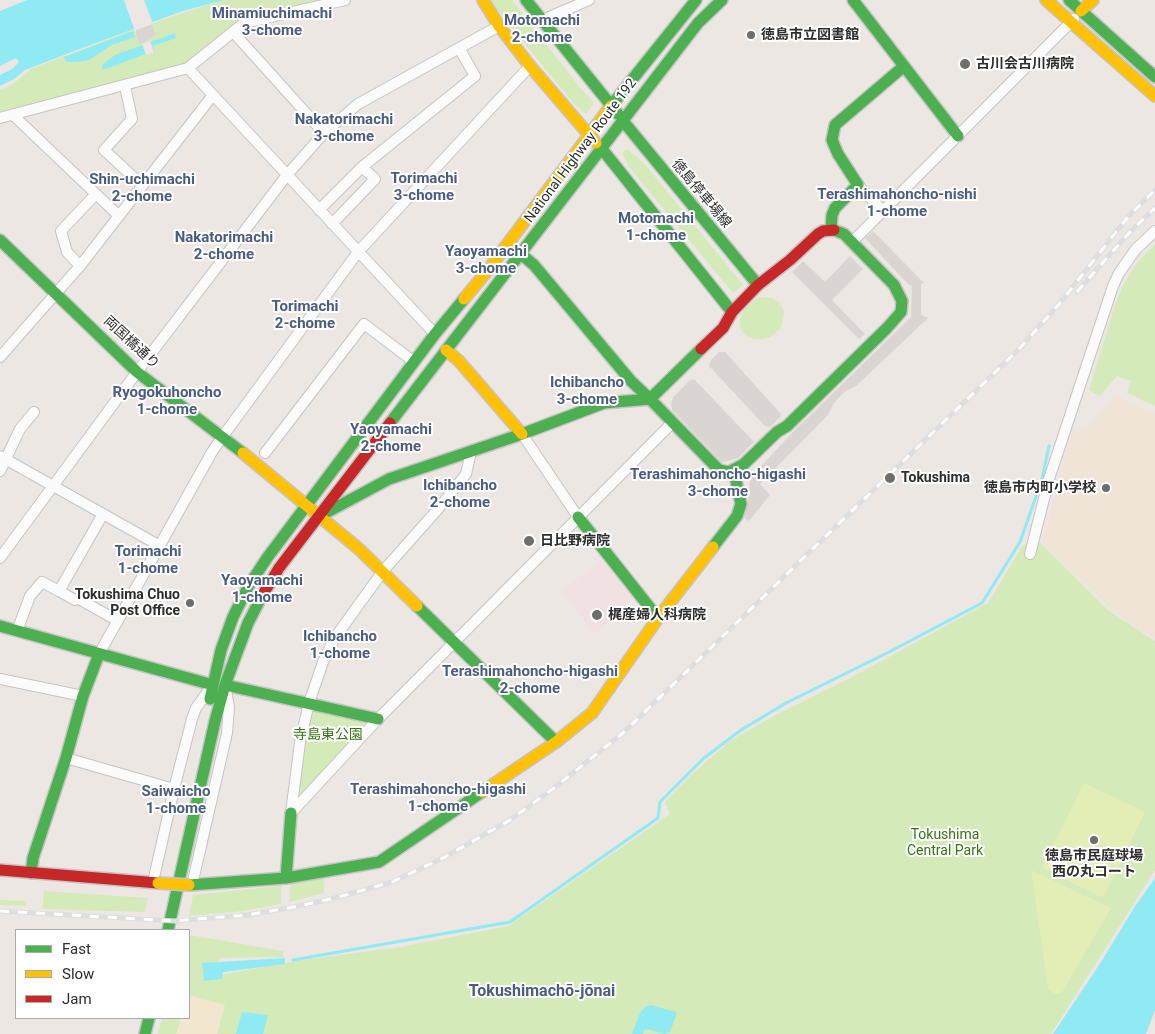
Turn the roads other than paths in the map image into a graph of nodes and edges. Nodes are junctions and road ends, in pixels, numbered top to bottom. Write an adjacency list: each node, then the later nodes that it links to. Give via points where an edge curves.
1 (344, 0): 15 (street, via 244,23)
2 (483, 0): 14 (main road)
3 (526, 0): 12 (main road, 徳島停車場線)
4 (589, 0): 12 (street)
5 (696, 0): 24 (main road, National Highway Route 192)
6 (722, 0): 27 (main road, National Highway Route 192, via 698,23)
7 (853, 0): 18 (main road)
8 (1046, 0): 13 (main road)
9 (1069, 0): 11 (main road)
10 (1092, 0): 11 (main road)
11 (1081, 11): 13 (street); 20 (main road)
12 (542, 20): 24 (main road, 徳島停車場線)
13 (1070, 22): 23 (main road); 30 (street)
14 (499, 26): 16 (street); 17 (main road)
15 (233, 32): 19 (street); 28 (street)
16 (459, 48): 28 (street, via 358,104); 32 (street, via 475,76)
17 (530, 66): 29 (main road); 45 (street)
18 (903, 67): 30 (main road); 35 (main road, via 836,125 832,140)
19 (188, 68): 21 (street); 22 (street)
20 (1155, 78)
21 (125, 86): 25 (street); 34 (street, via 132,119 104,150)
22 (213, 95): 33 (street); 34 (street)
23 (1155, 96)
24 (611, 106): 27 (main road, 徳島停車場線); 29 (main road, National Highway Route 192)
25 (13, 115): 26 (street); 36 (street)
26 (0, 118)
27 (623, 121): 31 (main road, National Highway Route 192); 48 (main road, 徳島停車場線)
28 (324, 133): 33 (street)
29 (590, 136): 31 (main road); 51 (main road, National Highway Route 192, via 488,270)
30 (958, 136): 38 (street)
31 (602, 149): 46 (main road, National Highway Route 192); 50 (main road)
32 (362, 167): 37 (street); 40 (street, via 375,179)
33 (286, 175): 37 (street); 55 (street)
34 (142, 185): 39 (street)
35 (858, 185): 38 (street); 41 (main road, via 835,208)
36 (95, 195): 39 (street); 47 (street, via 61,231 67,252)
37 (319, 210): 40 (street)
38 (883, 211): 44 (street)
39 (118, 215): 47 (street)
40 (332, 224): 45 (street)
41 (831, 230): 44 (main road, via 838,231); 48 (main road, via 818,234)
42 (1155, 231): 72 (street, via 1136,249 1113,286 1049,480)
43 (0, 240): 49 (main road, 両国橋通り)
44 (852, 242): 65 (main road, via 894,285 902,301 900,312 786,426)
45 (358, 252): 51 (street); 60 (street)
46 (521, 254): 52 (main road, National Highway Route 192); 56 (main road)
47 (80, 266): 49 (street)
48 (758, 285): 50 (main road)
49 (56, 294): 53 (street); 55 (main road, 両国橋通り)
50 (732, 312): 56 (main road, via 723,328)
51 (434, 334): 54 (main road, National Highway Route 192)
52 (446, 350): 59 (main road); 69 (main road, National Highway Route 192)
53 (0, 357)
54 (413, 362): 62 (street, via 364,324); 67 (main road, National Highway Route 192)
55 (137, 372): 60 (main road, 両国橋通り); 66 (street)
56 (650, 399): 58 (main road); 59 (main road, via 604,403)
57 (34, 412): 63 (street)
58 (673, 422): 65 (main road, via 719,470); 70 (street)
59 (522, 434): 61 (main road); 70 (street)
60 (223, 436): 67 (main road, 両国橋通り); 71 (street)
61 (471, 452): 69 (main road, via 389,479); 74 (street, via 466,474)
62 (265, 453)
63 (2, 457): 64 (street); 66 (street)
64 (0, 471)
65 (734, 471): 76 (main road, via 740,504 737,516)
66 (52, 486): 68 (street); 73 (street)
67 (306, 505): 69 (main road, 両国橋通り); 83 (main road, National Highway Route 192, via 248,587 224,642)
68 (103, 514): 71 (street); 75 (street)
69 (319, 516): 74 (main road, 両国橋通り); 84 (main road, National Highway Route 192, via 262,596 248,623)
70 (578, 517): 76 (main road); 80 (street)
71 (160, 546): 77 (street)
72 (1030, 554)
73 (0, 558)
74 (383, 571): 80 (main road, 両国橋通り); 86 (street, via 334,640)
75 (59, 591): 77 (street); 79 (street, via 42,582 30,596)
76 (658, 618): 88 (main road, via 592,714)
77 (118, 620): 81 (street)
78 (0, 626): 79 (main road)
79 (18, 631): 81 (main road)
80 (455, 643): 87 (street); 88 (main road, 両国橋通り)
81 (99, 654): 83 (main road); 85 (main road)
82 (0, 679): 85 (street)
83 (213, 685): 90 (street, via 196,708); 97 (main road, National Highway Route 192)
84 (225, 685): 86 (main road); 96 (street, via 230,708 228,733); 98 (main road, National Highway Route 192)
85 (82, 696): 89 (main road)
86 (309, 703): 87 (main road); 91 (street, via 300,742)
87 (378, 719): 91 (street)
88 (556, 742): 94 (main road, via 379,862)
89 (66, 758): 90 (street); 93 (main road)
90 (174, 788): 95 (street)
91 (291, 813): 94 (main road)
92 (0, 870): 93 (main road)
93 (31, 873): 95 (main road)
94 (286, 878): 96 (main road)
95 (155, 883): 96 (main road, bridge)
96 (190, 885)
97 (158, 929)
98 (168, 929)
99 (139, 1019): 101 (main road)
100 (148, 1019): 102 (main road)
101 (135, 1034)
102 (145, 1034)

